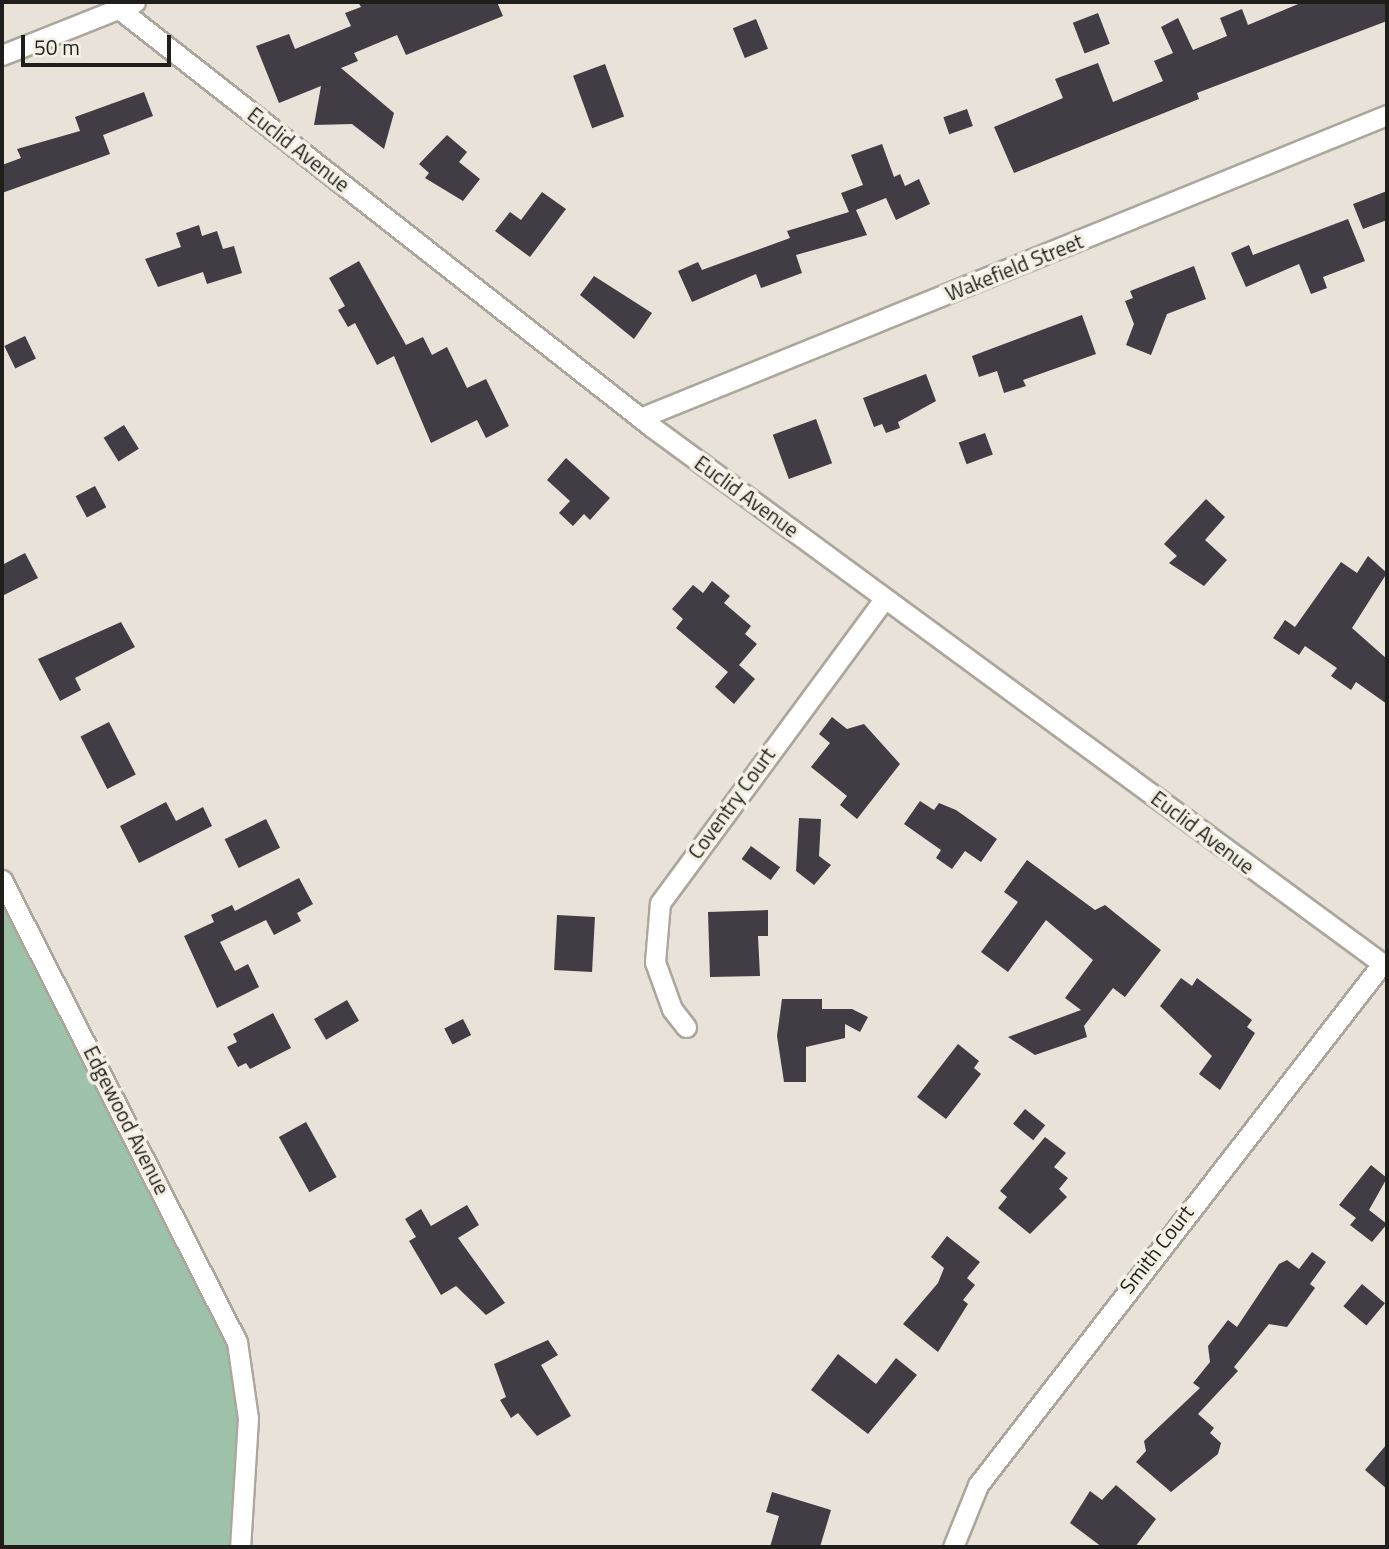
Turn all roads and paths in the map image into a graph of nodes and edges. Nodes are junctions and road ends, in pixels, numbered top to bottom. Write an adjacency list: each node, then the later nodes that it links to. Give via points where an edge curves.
1 (126, 5): 2 (street); 4 (street, Euclid Avenue)
2 (2, 55)
3 (1387, 115): 4 (street, Wakefield Street)
4 (640, 418): 5 (street, Euclid Avenue)
5 (884, 599): 7 (street, Euclid Avenue); 8 (street, Coventry Court, via 660,903 656,962 672,1009)
6 (2, 880): 9 (street, Edgewood Avenue, via 208,1274 242,1365 248,1458)
7 (1385, 966): 10 (street, Smith Court, via 978,1485)
8 (686, 1027)
9 (240, 1547)
10 (953, 1547)

